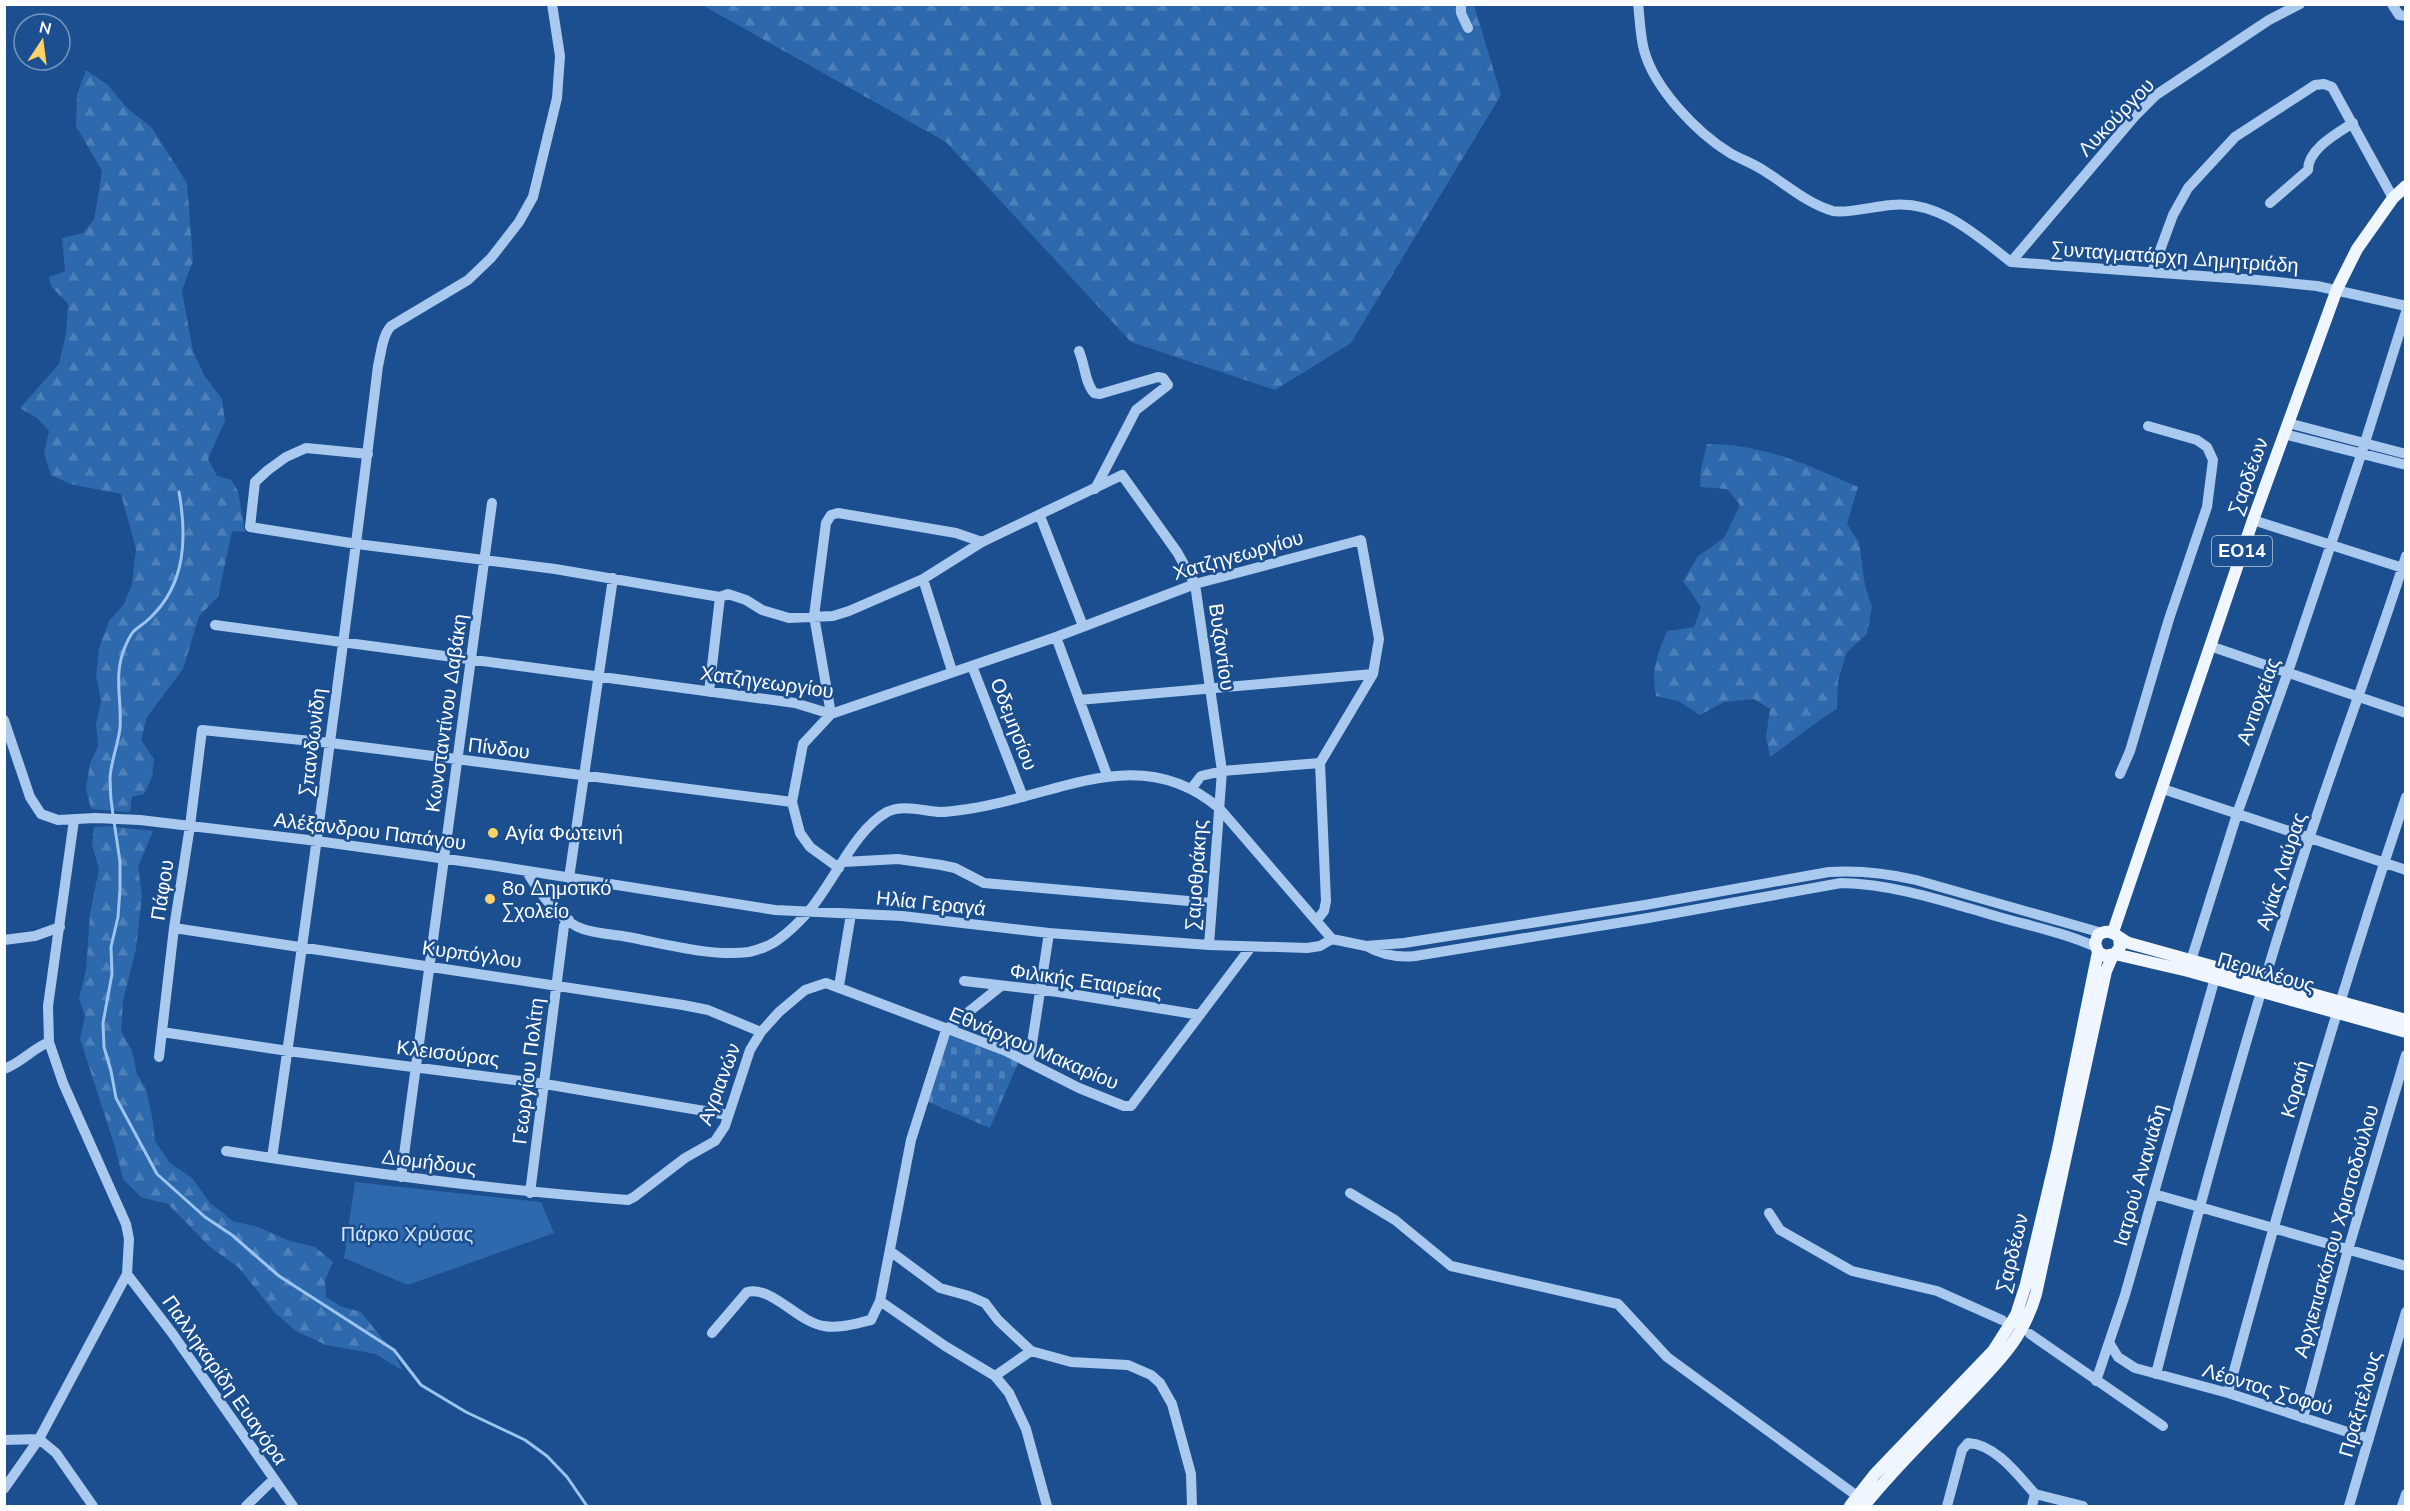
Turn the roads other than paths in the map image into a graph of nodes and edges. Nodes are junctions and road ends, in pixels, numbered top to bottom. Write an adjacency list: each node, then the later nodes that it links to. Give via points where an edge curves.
1 (552, 4): 21 (street, Σπανδωνίδη, via 560,56 557,98 533,197 491,258 468,280 387,331 378,366)
2 (1461, 4): 7 (street)
3 (1638, 4): 12 (street, via 1644,51 1653,70 1670,97 1711,140 1821,207 1836,212 1895,204 1927,207 1953,219)
4 (2300, 4): 12 (street, Λυκούργου, via 2269,20 2156,96)
5 (2392, 4): 6 (street)
6 (2402, 16)
7 (1468, 28)
8 (2352, 123): 10 (street); 11 (street, via 2315,152 2308,161 2308,170); 13 (street, via 2332,87 2315,85 2235,137 2188,188 2173,215)
9 (2406, 186): 10 (main road, Σαρδέων / ΕΟ14)
10 (2393, 198): 14 (main road, Σαρδέων / ΕΟ14, via 2357,249)
11 (2270, 202)
12 (2011, 262): 13 (street, Συνταγματάρχη Δημητριάδη)
13 (2152, 272): 14 (street, Συνταγματάρχη Δημητριάδη)
14 (2337, 289): 15 (street, Συνταγματάρχη Δημητριάδη); 19 (main road, Σαρδέων / ΕΟ14)
15 (2406, 306)
16 (2406, 312): 20 (street, Αντιοχείας)
17 (1079, 351): 24 (street, via 1094,393 1158,377 1168,385 1136,410)
18 (2148, 426): 62 (street, via 2197,440 2213,460 2207,507)
19 (2286, 428): 20 (street); 27 (main road, Σαρδέων / ΕΟ14)
20 (2363, 450): 22 (street); 23 (street); 30 (street, Αντιοχείας)
21 (368, 454): 29 (street, Σπανδωνίδη); 29 (street, via 306,448 286,457 255,483 250,527)
22 (2406, 454)
23 (2406, 465)
24 (1095, 489): 26 (street); 36 (street, Βυζαντίου, via 1122,476 1177,552)
25 (492, 503): 32 (street, Κωνσταντίνου Δαβάκη)
26 (1040, 516): 28 (street); 40 (street)
27 (2253, 520): 30 (street); 43 (main road, Σαρδέων / ΕΟ14)
28 (982, 542): 35 (street); 38 (street, via 956,533 831,515 826,523)
29 (357, 544): 32 (street); 42 (street, Σπανδωνίδη)
30 (2331, 545): 33 (street); 47 (street, Αντιοχείας)
31 (2406, 556): 33 (street, Αγίας Λαύρας)
32 (485, 559): 34 (street); 44 (street, Κωνσταντίνου Δαβάκη)
33 (2404, 568): 52 (street, Αγίας Λαύρας)
34 (613, 578): 37 (street); 49 (street)
35 (923, 579): 38 (street, via 849,611); 46 (street)
36 (1195, 584): 40 (street, Χατζηγεωργίου); 48 (street, Χατζηγεωργίου, via 1361,540 1379,639); 50 (street, Βυζαντίου)
37 (720, 597): 38 (street, via 728,594 789,618); 51 (street)
38 (814, 616): 55 (street)
39 (215, 625): 42 (street, Χατζηγεωργίου)
40 (1083, 626): 41 (street, Χατζηγεωργίου)
41 (1056, 637): 45 (street, Χατζηγεωργίου); 53 (street)
42 (343, 643): 44 (street, Χατζηγεωργίου); 58 (street, Σπανδωνίδη)
43 (2210, 646): 47 (street); 66 (main road, Σαρδέων / ΕΟ14)
44 (472, 660): 49 (street, Χατζηγεωργίου); 59 (street, Κωνσταντίνου Δαβάκη)
45 (972, 666): 46 (street, Χατζηγεωργίου); 67 (street, Οδεμησίου)
46 (952, 671): 55 (street, Χατζηγεωργίου)
47 (2288, 672): 52 (street); 71 (street, Αντιοχείας)
48 (1373, 674): 50 (street); 60 (street)
49 (599, 677): 51 (street, Χατζηγεωργίου); 64 (street)
50 (1210, 689): 53 (street); 61 (street, Βυζαντίου)
51 (709, 692): 55 (street, Χατζηγεωργίου, via 795,703)
52 (2358, 697): 54 (street); 74 (street, Αγίας Λαύρας)
53 (1079, 700): 63 (street)
54 (2406, 713)
55 (831, 714): 69 (street, via 803,744)
56 (4, 720): 72 (street, Αλέξανδρου Παπάγου, via 36,809 48,817)
57 (202, 730): 58 (street, Πίνδου); 73 (street, Πάφου)
58 (331, 743): 59 (street, Πίνδου); 75 (street, Σπανδωνίδη)
59 (458, 761): 64 (street, Πίνδου); 76 (street, Κωνσταντίνου Δαβάκη)
60 (1320, 764): 61 (street); 86 (street, via 1326,902)
61 (1222, 771): 65 (street, via 1201,776); 70 (street, Βυζαντίου)
62 (2120, 774)
63 (1107, 775): 65 (street, via 1156,778); 67 (street)
64 (585, 776): 69 (street, Πίνδου); 81 (street)
65 (1191, 789): 70 (street)
66 (2163, 789): 71 (street); 90 (main road, Σαρδέων / ΕΟ14)
67 (1023, 796): 78 (street, via 944,812 894,809 873,824)
68 (2406, 797): 77 (street, Κοραή)
69 (792, 802): 78 (street, via 801,833 810,847)
70 (1219, 808): 82 (street, Σαμοθράκης); 86 (street)
71 (2237, 814): 74 (street); 99 (street, Αντιοχείας)
72 (74, 820): 73 (street, Αλέξανδρου Παπάγου, via 140,820); 87 (street)
73 (190, 826): 75 (street, Αλέξανδρου Παπάγου); 88 (street, Πάφου)
74 (2309, 838): 77 (street); 106 (street, Αγίας Λαύρας)
75 (317, 841): 76 (street, Αλέξανδρου Παπάγου); 96 (street, Σπανδωνίδη)
76 (443, 858): 80 (street, Αλέξανδρου Παπάγου); 100 (street, Κωνσταντίνου Δαβάκη)
77 (2384, 863): 79 (street); 108 (street, Κοραή)
78 (841, 865): 82 (street, via 898,859 955,868 984,883); 83 (street)
79 (2406, 870)
80 (527, 872): 81 (street, Ηλία Γεραγά); 85 (street, via 544,899)
81 (569, 878): 83 (street, Ηλία Γεραγά)
82 (1211, 903): 93 (street, Σαμοθράκης)
83 (808, 912): 84 (street, Ηλία Γεραγά); 85 (street, via 777,941 751,952 712,951 582,929)
84 (851, 914): 89 (street, Ηλία Γεραγά); 104 (street)
85 (569, 920): 103 (street, Γεωργίου Πολίτη, via 564,926)
86 (1317, 920): 91 (street)
87 (60, 927): 92 (street, via 35,936); 115 (street, via 48,1006)
88 (174, 928): 96 (street, Κυρπόγλου); 112 (street, Πάφου)
89 (1049, 933): 93 (street, Ηλία Γεραγά); 107 (street)
90 (2111, 934): 94 (street, via 1916,880 1858,870); 97 (main road, ΕΟ14, via 2096,939); 98 (main road, ΕΟ14, via 2120,947); 99 (main road, Περικλέους)
91 (1332, 939): 94 (street); 95 (street, Ηλία Γεραγά, via 1307,948)
92 (4, 940)
93 (1209, 945): 95 (street, Ηλία Γεραγά)
94 (1366, 946): 97 (street, via 1388,955 1415,956 1801,889 1860,883 1902,890 2069,936)
95 (1251, 947): 109 (street, Εθνάρχου Μακαρίου)
96 (303, 949): 100 (street, Κυρπόγλου); 116 (street, Σπανδωνίδη)
97 (2097, 949): 98 (main road, via 2105,956); 158 (main road, Σαρδέων, via 2058,1149 2016,1315 1993,1352 1875,1474)
98 (2114, 955): 99 (main road, Περικλέους); 158 (main road, Σαρδέων, via 2106,971 2036,1294 2025,1324 2003,1358)
99 (2190, 965): 101 (main road, Περικλέους); 106 (main road, Περικλέους)
100 (428, 966): 103 (street, Κυρπόγλου); 120 (street, Κωνσταντίνου Δαβάκη)
101 (2215, 978): 106 (main road, Περικλέους); 129 (street, Ιατρού Ανανιάδη)
102 (964, 981): 105 (street)
103 (557, 984): 113 (street, Κυρπόγλου, via 708,1010); 122 (street, Γεωργίου Πολίτη)
104 (839, 986): 111 (street, Εθνάρχου Μακαρίου); 113 (street, Αγριανών, via 826,983 805,990)
105 (1001, 986): 107 (street, Φιλικής Εταιρείας); 111 (street, Φιλικής Εταιρείας)
106 (2263, 986): 108 (main road, Περικλέους); 131 (street, Αγίας Λαύρας)
107 (1040, 990): 109 (street, Φιλικής Εταιρείας); 119 (street)
108 (2338, 1006): 110 (main road, Περικλέους); 114 (main road, Περικλέους); 133 (street, Κοραή)
109 (1200, 1016): 119 (street, Εθνάρχου Μακαρίου, via 1131,1106 1079,1088)
110 (2406, 1020)
111 (946, 1030): 119 (street, Εθνάρχου Μακαρίου); 135 (street, via 911,1140)
112 (162, 1032): 116 (street, Κλεισούρας); 118 (street, Πάφου)
113 (761, 1032): 123 (street, Αγριανών, via 744,1066)
114 (2406, 1032)
115 (49, 1042): 121 (street); 137 (street, via 63,1083 126,1224)
116 (288, 1051): 120 (street, Κλεισούρας); 125 (street, Σπανδωνίδη)
117 (2406, 1055): 134 (street, Αρχιεπισκόπου Χριστοδούλου)
118 (159, 1057)
119 (1029, 1063)
120 (417, 1068): 122 (street, Κλεισούρας); 126 (street, Κωνσταντίνου Δαβάκη)
121 (4, 1069)
122 (545, 1084): 123 (street, Κλεισούρας); 127 (street, Γεωργίου Πολίτη)
123 (729, 1114): 130 (street, Αγριανών, via 715,1141)
124 (226, 1151): 125 (street, Διομήδους)
125 (272, 1158): 126 (street, Διομήδους)
126 (401, 1177): 127 (street, Διομήδους)
127 (530, 1193): 130 (street, Διομήδους)
128 (1350, 1193): 158 (street, via 1395,1220 1451,1266 1618,1304 1667,1357)
129 (2154, 1194): 131 (street); 143 (street, Ιατρού Ανανιάδη)
130 (628, 1200)
131 (2199, 1207): 133 (street); 145 (street, Αγίας Λαύρας)
132 (1769, 1213): 140 (street, via 1780,1230 1852,1271 1937,1291)
133 (2272, 1228): 134 (street); 148 (street, Κοραή)
134 (2348, 1250): 136 (street); 149 (street, Αρχιεπισκόπου Χριστοδούλου)
135 (890, 1251): 138 (street); 144 (street, via 940,1288 985,1303)
136 (2406, 1266)
137 (127, 1274): 151 (street); 154 (street, Παλληκαρίδη Ευαγόρα)
138 (880, 1301): 141 (street, via 871,1320 823,1326 756,1290 747,1292); 146 (street)
139 (2406, 1312): 152 (street, Πραξιτέλους)
140 (2002, 1320)
141 (712, 1333)
142 (2030, 1334): 147 (street)
143 (2110, 1344): 145 (street, Λέοντος Σοφού, via 2129,1365); 147 (street, Ιατρού Ανανιάδη)
144 (1031, 1351): 146 (street); 163 (street, via 1071,1362 1128,1365 1151,1374 1172,1404 1193,1485)
145 (2156, 1374): 148 (street, Λέοντος Σοφού)
146 (995, 1376): 162 (street, via 1009,1393 1026,1429)
147 (2097, 1381): 150 (street)
148 (2228, 1394): 149 (street, Λέοντος Σοφού)
149 (2303, 1418): 152 (street, Λέοντος Σοφού)
150 (2163, 1426)
151 (39, 1439): 153 (street); 155 (street); 159 (street, via 56,1453)
152 (2369, 1439): 167 (street, Πραξιτέλους)
153 (4, 1440)
154 (274, 1479): 160 (street); 161 (street, Παλληκαρίδη Ευαγόρα)
155 (4, 1489)
156 (2035, 1494): 164 (street, via 1990,1450 1968,1443 1962,1450); 165 (street); 166 (street)
157 (2406, 1494): 168 (street)
158 (1857, 1503)
159 (93, 1506)
160 (246, 1506)
161 (293, 1506)
162 (1047, 1506)
163 (1192, 1506)
164 (1947, 1506)
165 (2032, 1506)
166 (2082, 1506)
167 (2349, 1506)
168 (2402, 1506)

